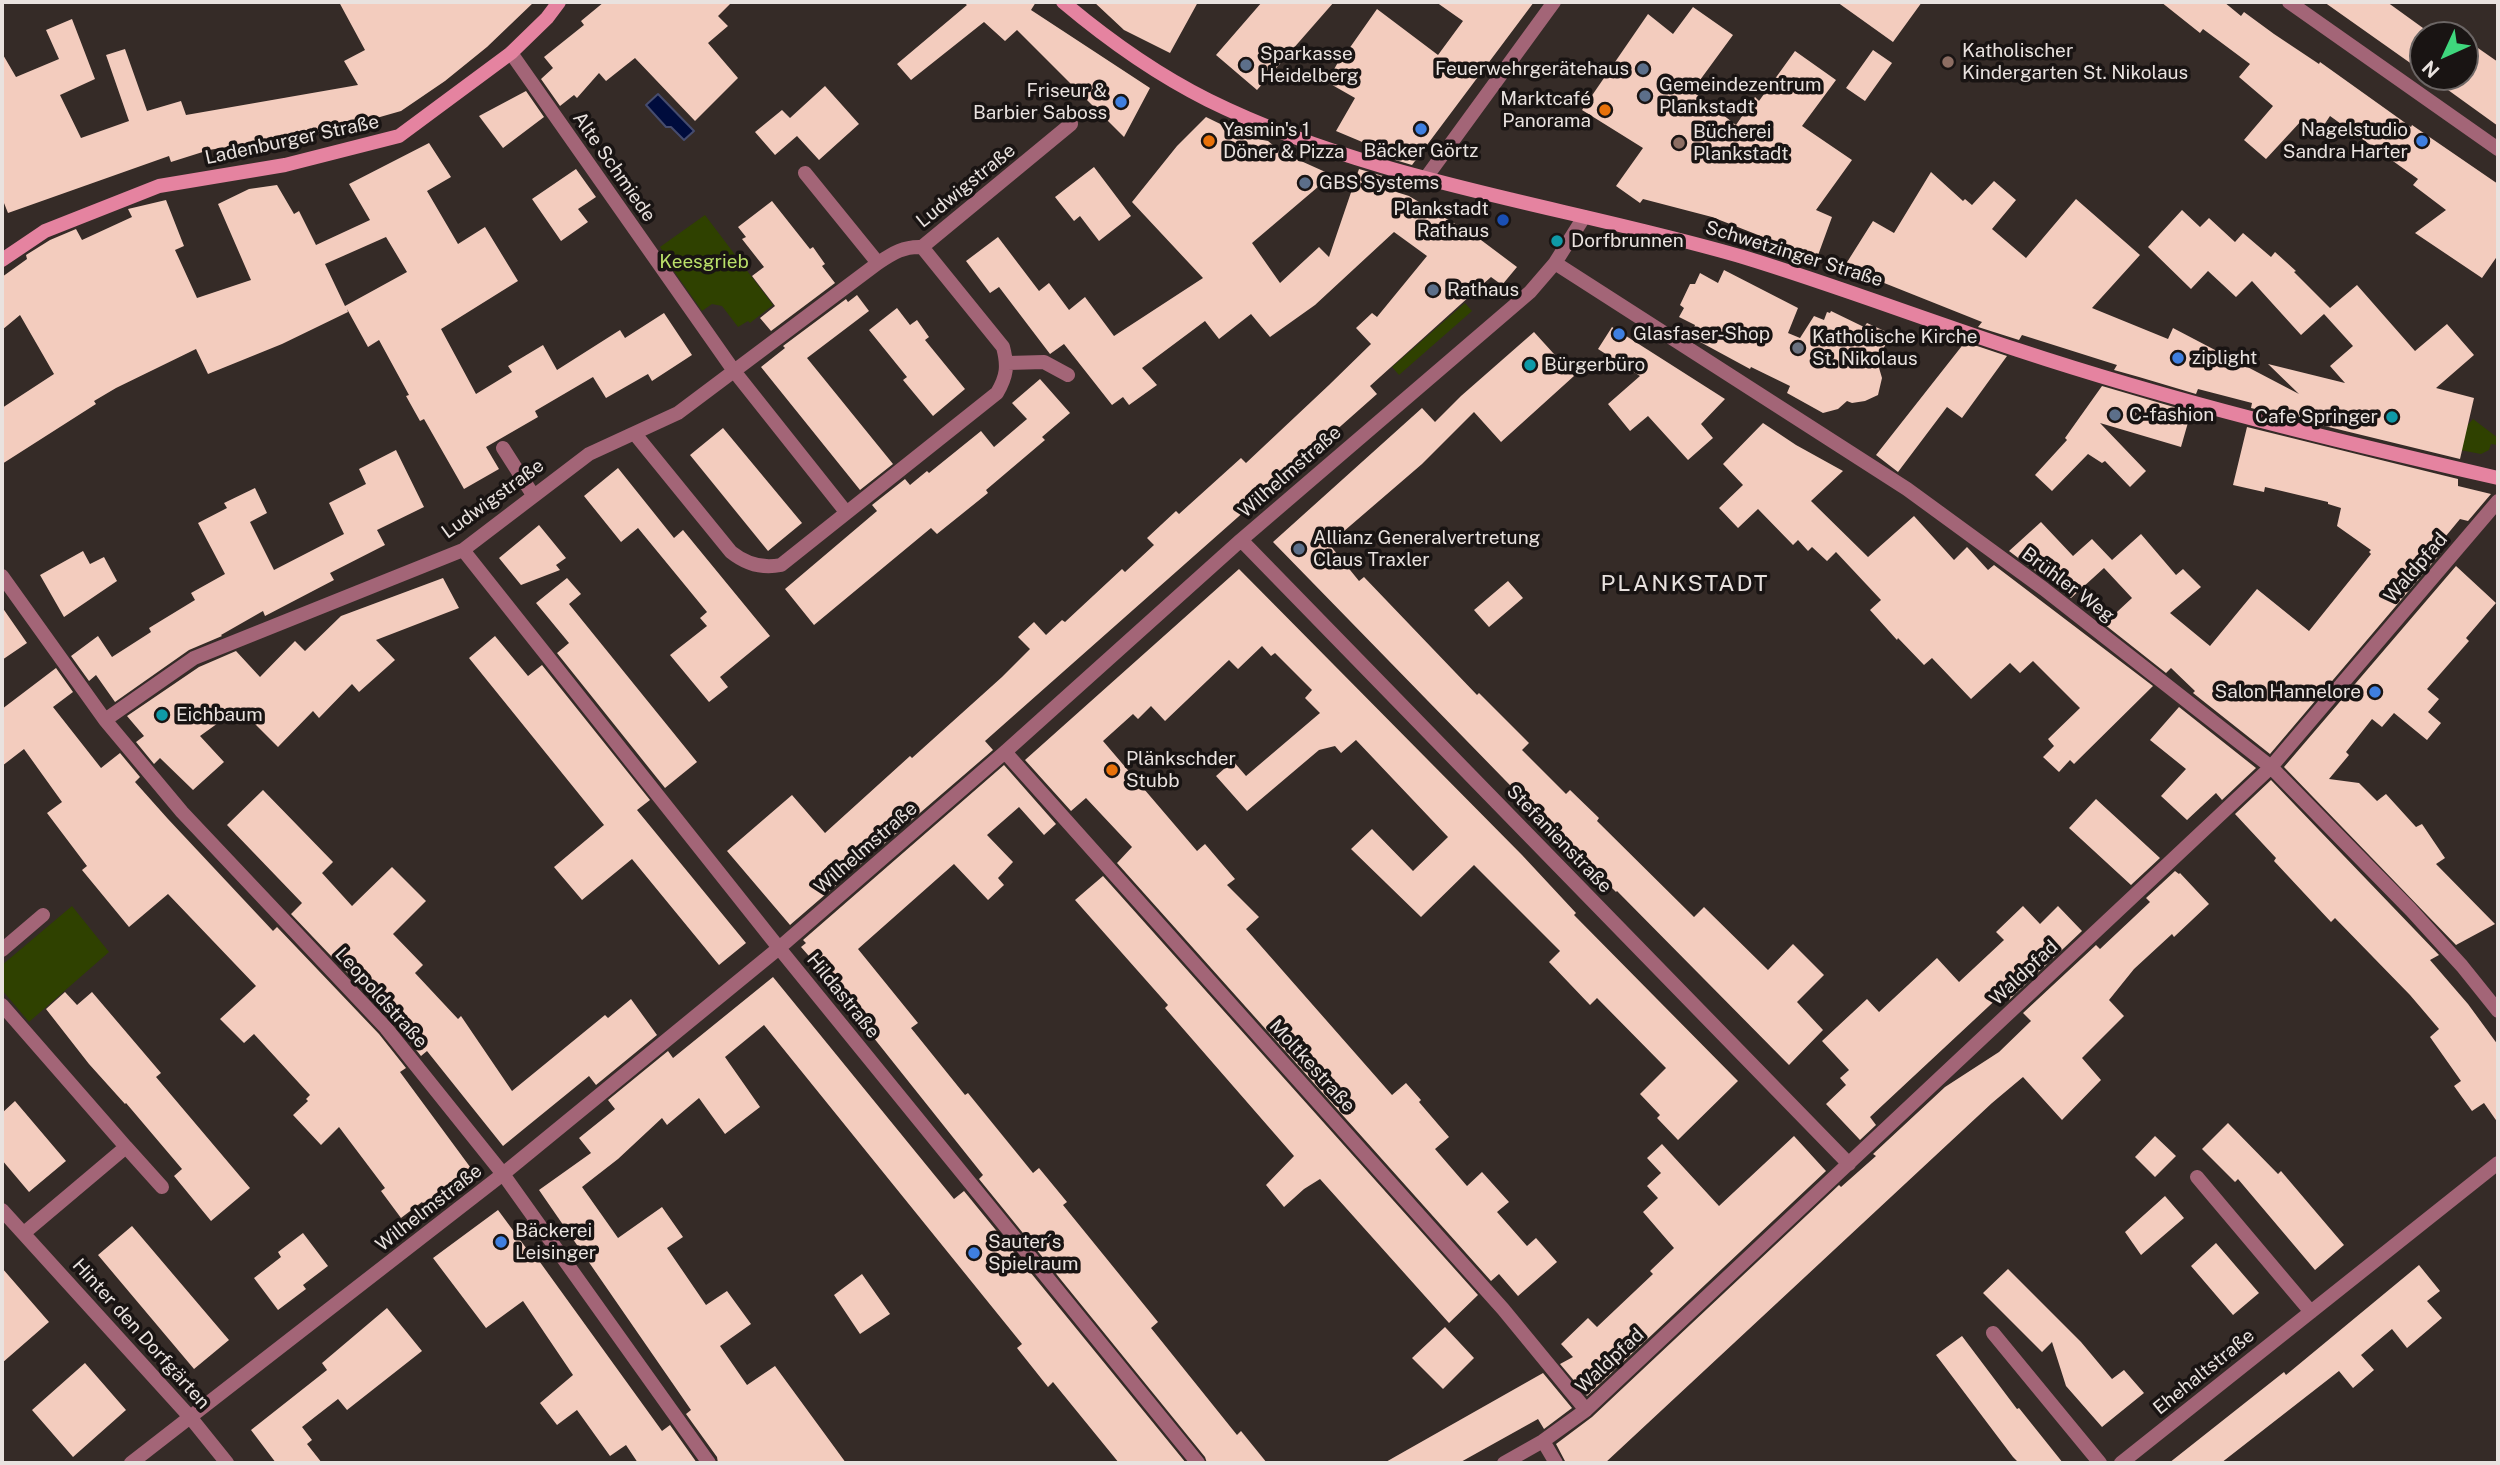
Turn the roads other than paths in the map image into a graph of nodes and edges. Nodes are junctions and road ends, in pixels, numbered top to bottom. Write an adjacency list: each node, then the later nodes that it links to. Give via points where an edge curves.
1 (559, 2): 5 (street, Ladenburger Straße)
2 (1063, 2): 9 (street, Schwetzinger Straße, via 1139,60 1205,99 1285,134)
3 (1554, 2): 9 (street)
4 (2289, 2): 7 (street)
5 (510, 53): 12 (street, Ladenburger Straße, via 399,136 285,165 159,186 45,232); 16 (street, Alte Schmiede)
6 (1071, 124): 11 (street, Ludwigstraße)
7 (2498, 149)
8 (805, 173): 13 (street)
9 (1425, 180): 10 (street, Schwetzinger Straße)
10 (1584, 217): 14 (street, Wilhelmstraße); 20 (street, Schwetzinger Straße, via 1748,259 2206,408)
11 (922, 247): 13 (street, Ludwigstraße, via 910,246); 15 (street, via 1003,347)
12 (2, 260)
13 (878, 263): 16 (street, Ludwigstraße)
14 (1555, 263): 24 (street, Wilhelmstraße, via 1530,292); 29 (street, Brühler Weg, via 1907,489 2044,589)
15 (1008, 363): 17 (street, via 1044,362); 23 (street, via 997,393)
16 (734, 371): 18 (street, Ludwigstraße, via 678,413); 23 (street)
17 (1068, 375)
18 (635, 434): 21 (street, Ludwigstraße, via 589,454); 23 (street, via 741,561 781,565)
19 (503, 448): 21 (street)
20 (2498, 478)
21 (533, 495): 25 (street, Ludwigstraße)
22 (2498, 501): 29 (street, Waldpfad)
23 (846, 512)
24 (1241, 540): 28 (street, Wilhelmstraße); 37 (street, Stefanienstraße)
25 (463, 550): 27 (street, Ludwigstraße, via 194,658); 31 (street, Hildastraße)
26 (2, 576): 27 (street, Leopoldstraße)
27 (105, 720): 38 (street, Leopoldstraße, via 182,812 386,1028)
28 (1006, 752): 31 (street, Wilhelmstraße); 45 (street, Moltkestraße, via 1503,1309)
29 (2271, 767): 34 (street, Brühler Weg, via 2411,911); 37 (street, Waldpfad)
30 (43, 915): 32 (street)
31 (779, 948): 38 (street, Wilhelmstraße); 51 (street, Hildastraße)
32 (2, 950)
33 (2, 1005): 35 (street)
34 (2498, 1011)
35 (127, 1147): 40 (street); 42 (street)
36 (2498, 1163): 43 (street, Ehehaltstraße)
37 (1849, 1164): 45 (street, Waldpfad)
38 (503, 1174): 46 (street, Wilhelmstraße); 50 (street, Leopoldstraße)
39 (2197, 1177): 43 (street)
40 (162, 1186)
41 (2, 1210): 42 (street, Hinter den Dorfgärten)
42 (24, 1233): 46 (street, Hinter den Dorfgärten)
43 (2311, 1312): 55 (street, Ehehaltstraße)
44 (1993, 1333): 54 (street)
45 (1586, 1410): 47 (street, Waldpfad)
46 (190, 1417): 48 (street, Wilhelmstraße); 49 (street, Hinter den Dorfgärten)
47 (1543, 1441): 52 (street, Waldpfad); 53 (street)
48 (131, 1463)
49 (227, 1463)
50 (709, 1463)
51 (1198, 1463)
52 (1504, 1463)
53 (1556, 1463)
54 (2100, 1463)
55 (2121, 1463)

